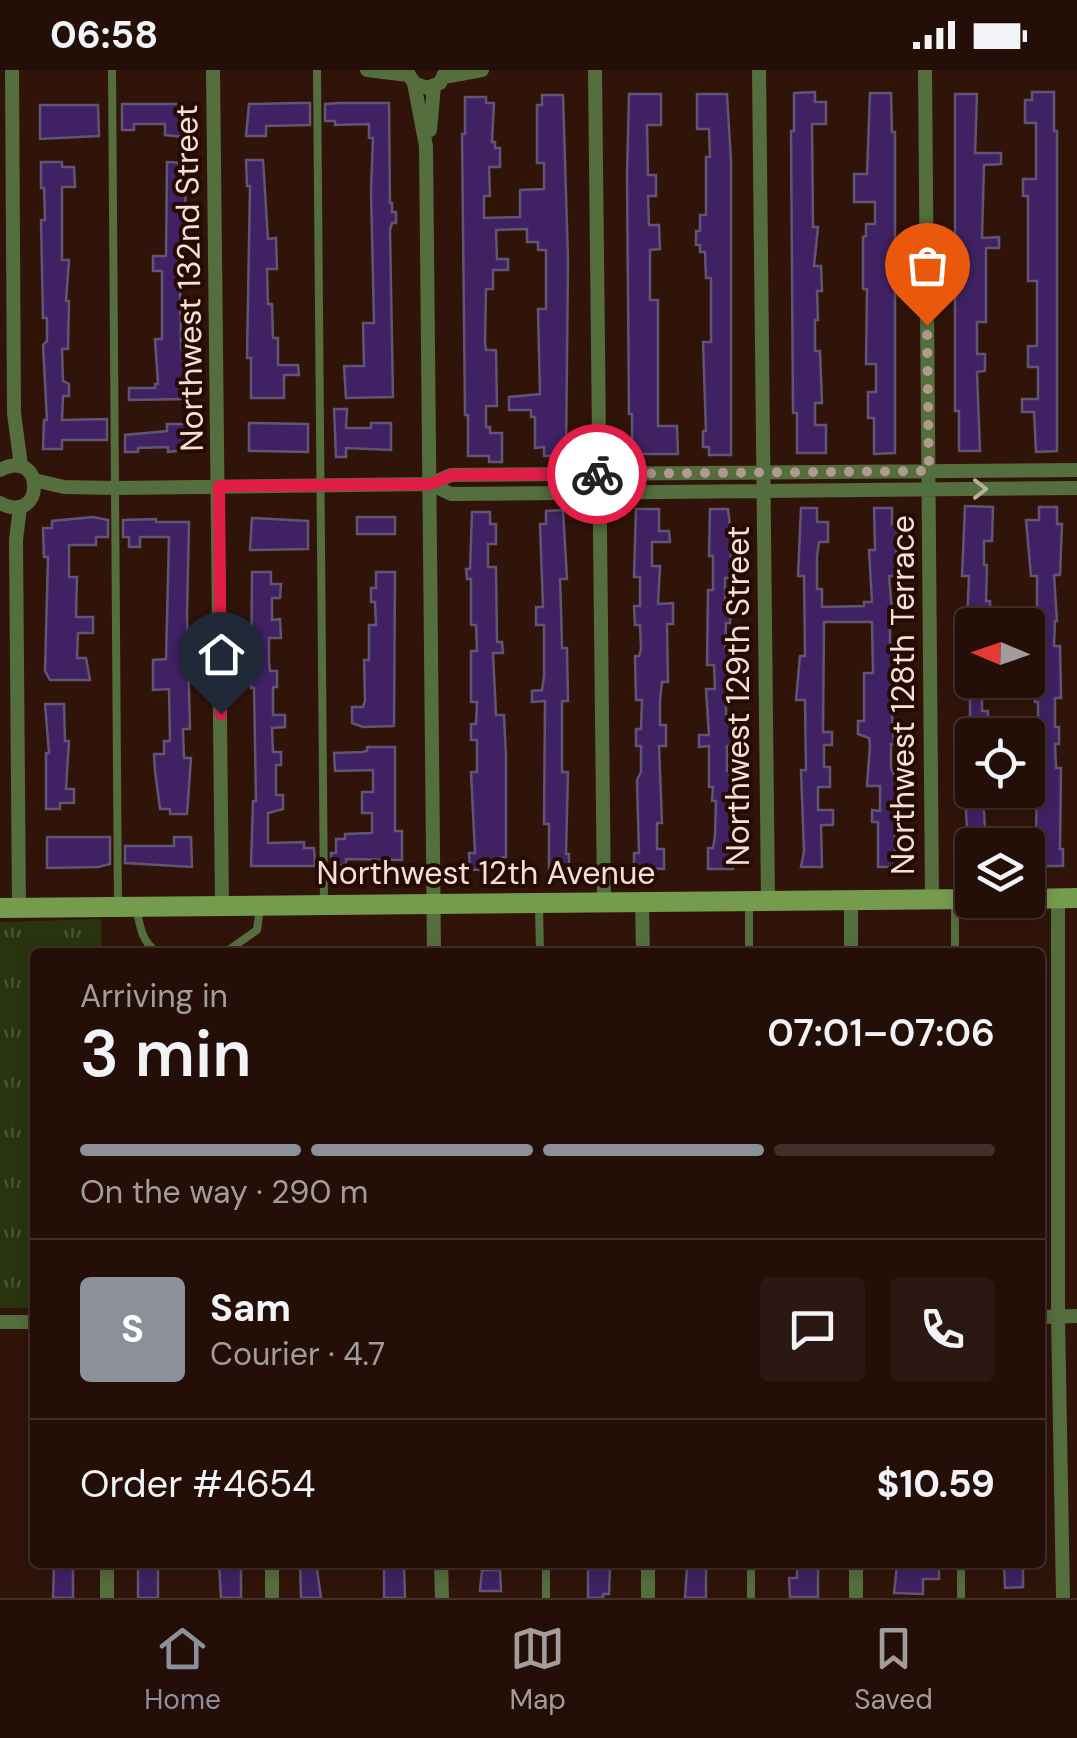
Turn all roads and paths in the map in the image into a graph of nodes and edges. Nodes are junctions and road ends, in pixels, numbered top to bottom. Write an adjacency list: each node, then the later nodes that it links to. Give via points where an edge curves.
1 (12, 70): 13 (street)
2 (112, 70): 22 (lane)
3 (213, 70): 20 (street, Northwest 132nd Street)
4 (317, 70): 19 (lane)
5 (367, 70): 10 (street)
6 (482, 70): 11 (street)
7 (596, 70): 17 (street)
8 (759, 70): 16 (street, Northwest 129th Street)
9 (925, 70): 15 (street, Northwest 128th Terrace)
10 (409, 76): 11 (street); 12 (street)
11 (441, 78): 12 (street)
12 (426, 146): 18 (street)
13 (10, 467): 21 (street)
14 (1077, 470): 15 (street)
15 (929, 471): 16 (street); 24 (street, Northwest 128th Terrace)
16 (764, 472): 17 (street); 25 (street, Northwest 129th Street)
17 (599, 474): 18 (street, via 452,475); 26 (street)
18 (430, 484): 19 (street); 26 (street, via 451,494); 33 (street)
19 (321, 485): 20 (street); 38 (lane)
20 (219, 486): 22 (street); 39 (street, Northwest 132nd Street)
21 (34, 487): 22 (street); 27 (street)
22 (116, 488): 40 (lane)
23 (1077, 488): 24 (street, one-way to 23)
24 (929, 490): 25 (street); 29 (street, Northwest 128th Terrace)
25 (764, 491): 26 (street); 32 (street, Northwest 129th Street)
26 (599, 492): 35 (street)
27 (10, 506): 41 (street, via 16,540)
28 (1068, 898): 51 (street)
29 (932, 899): 30 (street, Northwest 12th Avenue); 31 (street, Northwest 12th Avenue)
30 (955, 899)
31 (851, 900): 32 (street, Northwest 12th Avenue); 49 (street)
32 (758, 901): 36 (street, Northwest 12th Avenue); 48 (lane)
33 (433, 902): 34 (street, Northwest 12th Avenue); 38 (street, Northwest 12th Avenue); 45 (street)
34 (540, 902): 35 (street, Northwest 12th Avenue); 46 (lane)
35 (604, 902): 36 (street, Northwest 12th Avenue)
36 (642, 902): 47 (street)
37 (260, 904): 38 (street, Northwest 12th Avenue); 39 (street, Northwest 12th Avenue); 44 (lane, via 257,930)
38 (324, 904)
39 (222, 905): 40 (street, Northwest 12th Avenue)
40 (127, 906): 41 (street, Northwest 12th Avenue); 43 (lane)
41 (9, 908)
42 (961, 918): 50 (lane)
43 (151, 948)
44 (232, 948)
45 (434, 948)
46 (540, 948)
47 (643, 948)
48 (751, 948)
49 (851, 948)
50 (956, 948)
51 (1058, 1316): 52 (street); 53 (street); 72 (street)
52 (1077, 1316)
53 (1045, 1317)
54 (0, 1322): 55 (street)
55 (30, 1322)
56 (107, 1568): 64 (street)
57 (272, 1568): 65 (street)
58 (442, 1568): 66 (street)
59 (546, 1568): 67 (lane)
60 (648, 1568): 68 (street)
61 (751, 1568): 69 (lane)
62 (856, 1568): 70 (street)
63 (961, 1568): 71 (lane)
64 (107, 1598)
65 (272, 1598)
66 (442, 1598)
67 (546, 1598)
68 (648, 1598)
69 (751, 1598)
70 (856, 1598)
71 (961, 1598)
72 (1063, 1598)

